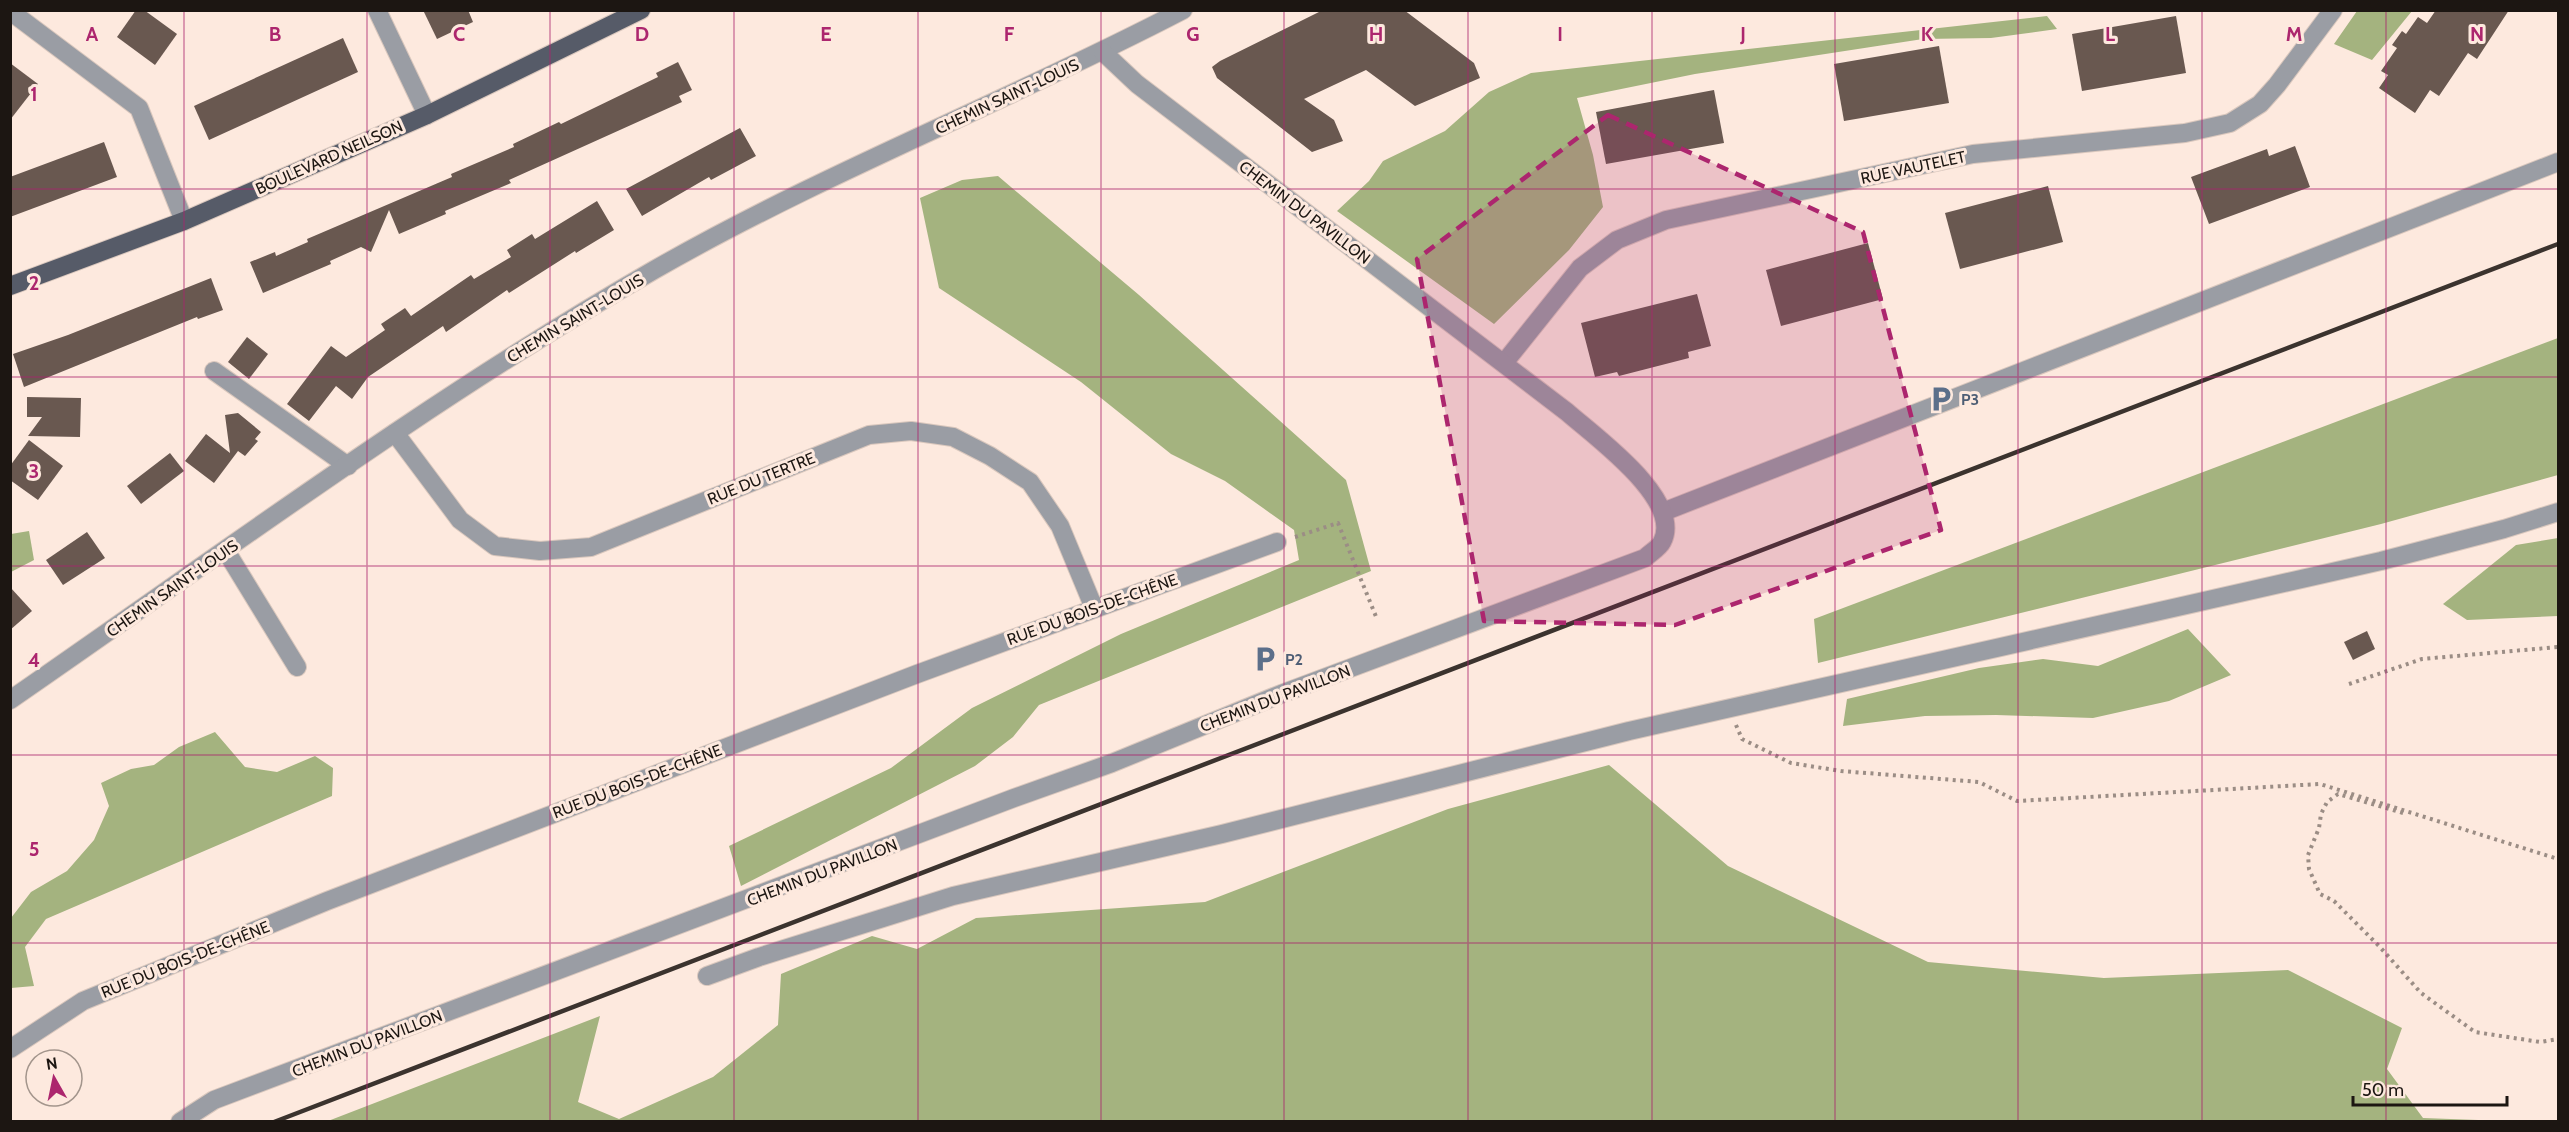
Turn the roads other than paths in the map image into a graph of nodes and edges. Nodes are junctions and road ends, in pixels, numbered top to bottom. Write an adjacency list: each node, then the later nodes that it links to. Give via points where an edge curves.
1 (377, 10): 7 (street)
2 (641, 10): 7 (main road, BOULEVARD NEILSON)
3 (1183, 10): 6 (street, CHEMIN SAINT-LOUIS)
4 (2333, 10): 11 (street, RUE VAUTELET, via 2277,85 2259,104 2230,123 2185,133 1973,154 1666,220 1617,240 1580,268)
5 (10, 11): 9 (street, via 139,108)
6 (1103, 52): 11 (street, CHEMIN DU PAVILLON, via 1137,84); 13 (street, CHEMIN SAINT-LOUIS, via 807,190 658,268 526,345)
7 (427, 115): 9 (main road, BOULEVARD NEILSON)
8 (2559, 162): 15 (street)
9 (183, 221): 10 (main road, BOULEVARD NEILSON)
10 (10, 286)
11 (1504, 363): 15 (street, CHEMIN DU PAVILLON, via 1620,459 1654,495)
12 (214, 371): 14 (street)
13 (395, 433): 14 (street, CHEMIN SAINT-LOUIS); 19 (street, RUE DU TERTRE, via 460,520 495,546 540,551 591,547 869,435 911,431 953,437 1030,482 1060,526)
14 (348, 466): 18 (street, CHEMIN SAINT-LOUIS)
15 (1663, 512): 24 (street, CHEMIN DU PAVILLON, via 1662,542 1645,558 214,1100)
16 (2559, 512): 22 (street, via 2284,584 1729,708 1222,834 953,896)
17 (1277, 542): 19 (street, RUE DU BOIS-DE-CHÊNE)
18 (226, 551): 20 (street); 21 (street, CHEMIN SAINT-LOUIS)
19 (1094, 608): 23 (street, RUE DU BOIS-DE-CHÊNE, via 327,901 83,1001)
20 (297, 667)
21 (10, 700)
22 (707, 976)
23 (10, 1048)
24 (180, 1122)

